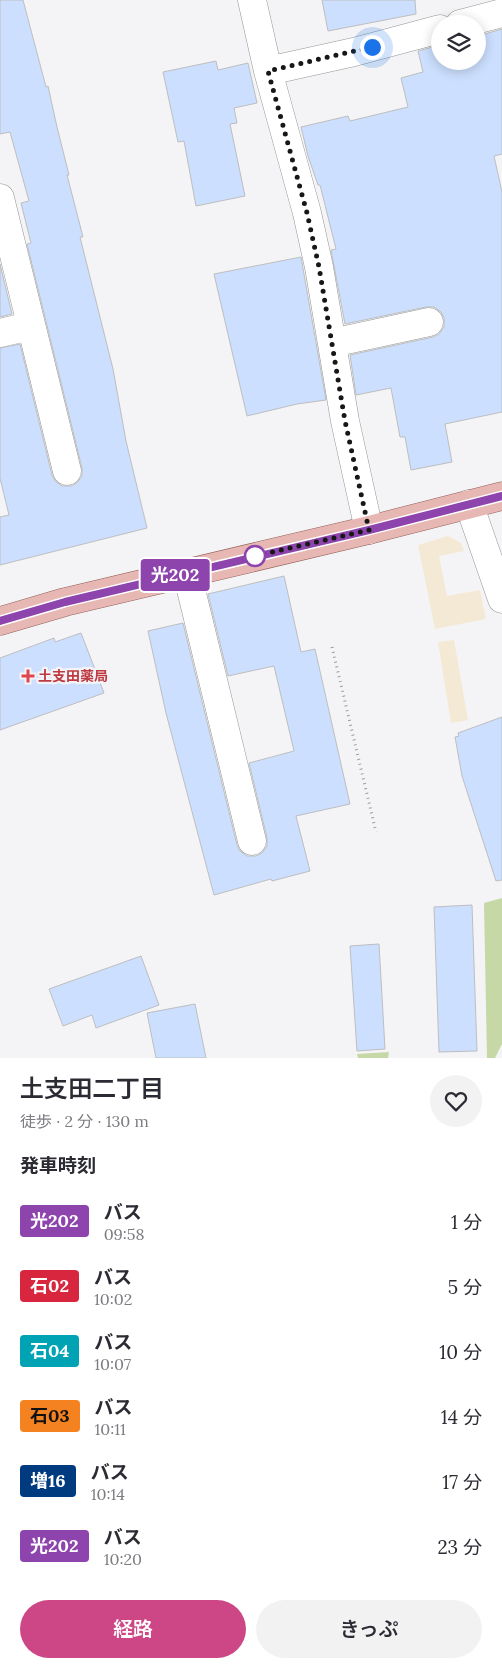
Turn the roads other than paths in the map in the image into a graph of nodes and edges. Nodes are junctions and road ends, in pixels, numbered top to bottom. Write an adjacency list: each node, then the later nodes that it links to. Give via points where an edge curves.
1 (252, 0): 5 (street)
2 (502, 13): 3 (street)
3 (486, 17)
4 (431, 31): 5 (street)
5 (268, 71): 10 (street, via 307,213)
6 (0, 198): 8 (street)
7 (429, 322): 10 (street)
8 (30, 326): 9 (street); 11 (street)
9 (0, 332)
10 (332, 343): 14 (street)
11 (67, 472)
12 (502, 496): 13 (main road)
13 (469, 504): 14 (main road); 16 (street)
14 (369, 530): 15 (main road)
15 (187, 573): 17 (main road); 18 (street)
16 (502, 600)
17 (0, 621)
18 (252, 841)

